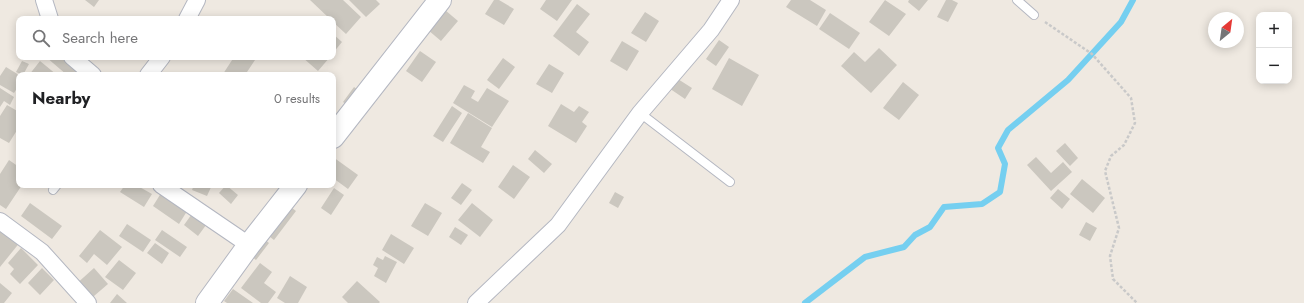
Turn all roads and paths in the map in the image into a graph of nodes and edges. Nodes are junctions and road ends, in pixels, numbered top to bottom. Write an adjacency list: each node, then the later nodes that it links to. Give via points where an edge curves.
1 (44, 0): 7 (street)
2 (197, 0): 8 (street)
3 (440, 0): 14 (street)
4 (731, 0): 13 (street, via 710,30)
5 (1017, 0): 6 (lane)
6 (1034, 15): 23 (path, via 1092,54 1131,98 1135,122 1124,145 1111,156 1105,171 1119,228 1110,256 1113,279)
7 (49, 16)
8 (189, 16)
9 (76, 60): 11 (street)
10 (160, 60): 12 (street)
11 (90, 72)
12 (150, 72)
13 (640, 113): 15 (lane); 22 (street, via 558,225)
14 (336, 133)
15 (730, 182)
16 (165, 188): 19 (street)
17 (294, 188): 19 (street)
18 (0, 221): 20 (street, via 42,252)
19 (249, 245): 21 (street)
20 (88, 303)
21 (207, 303)
22 (476, 303)
23 (1136, 303)

